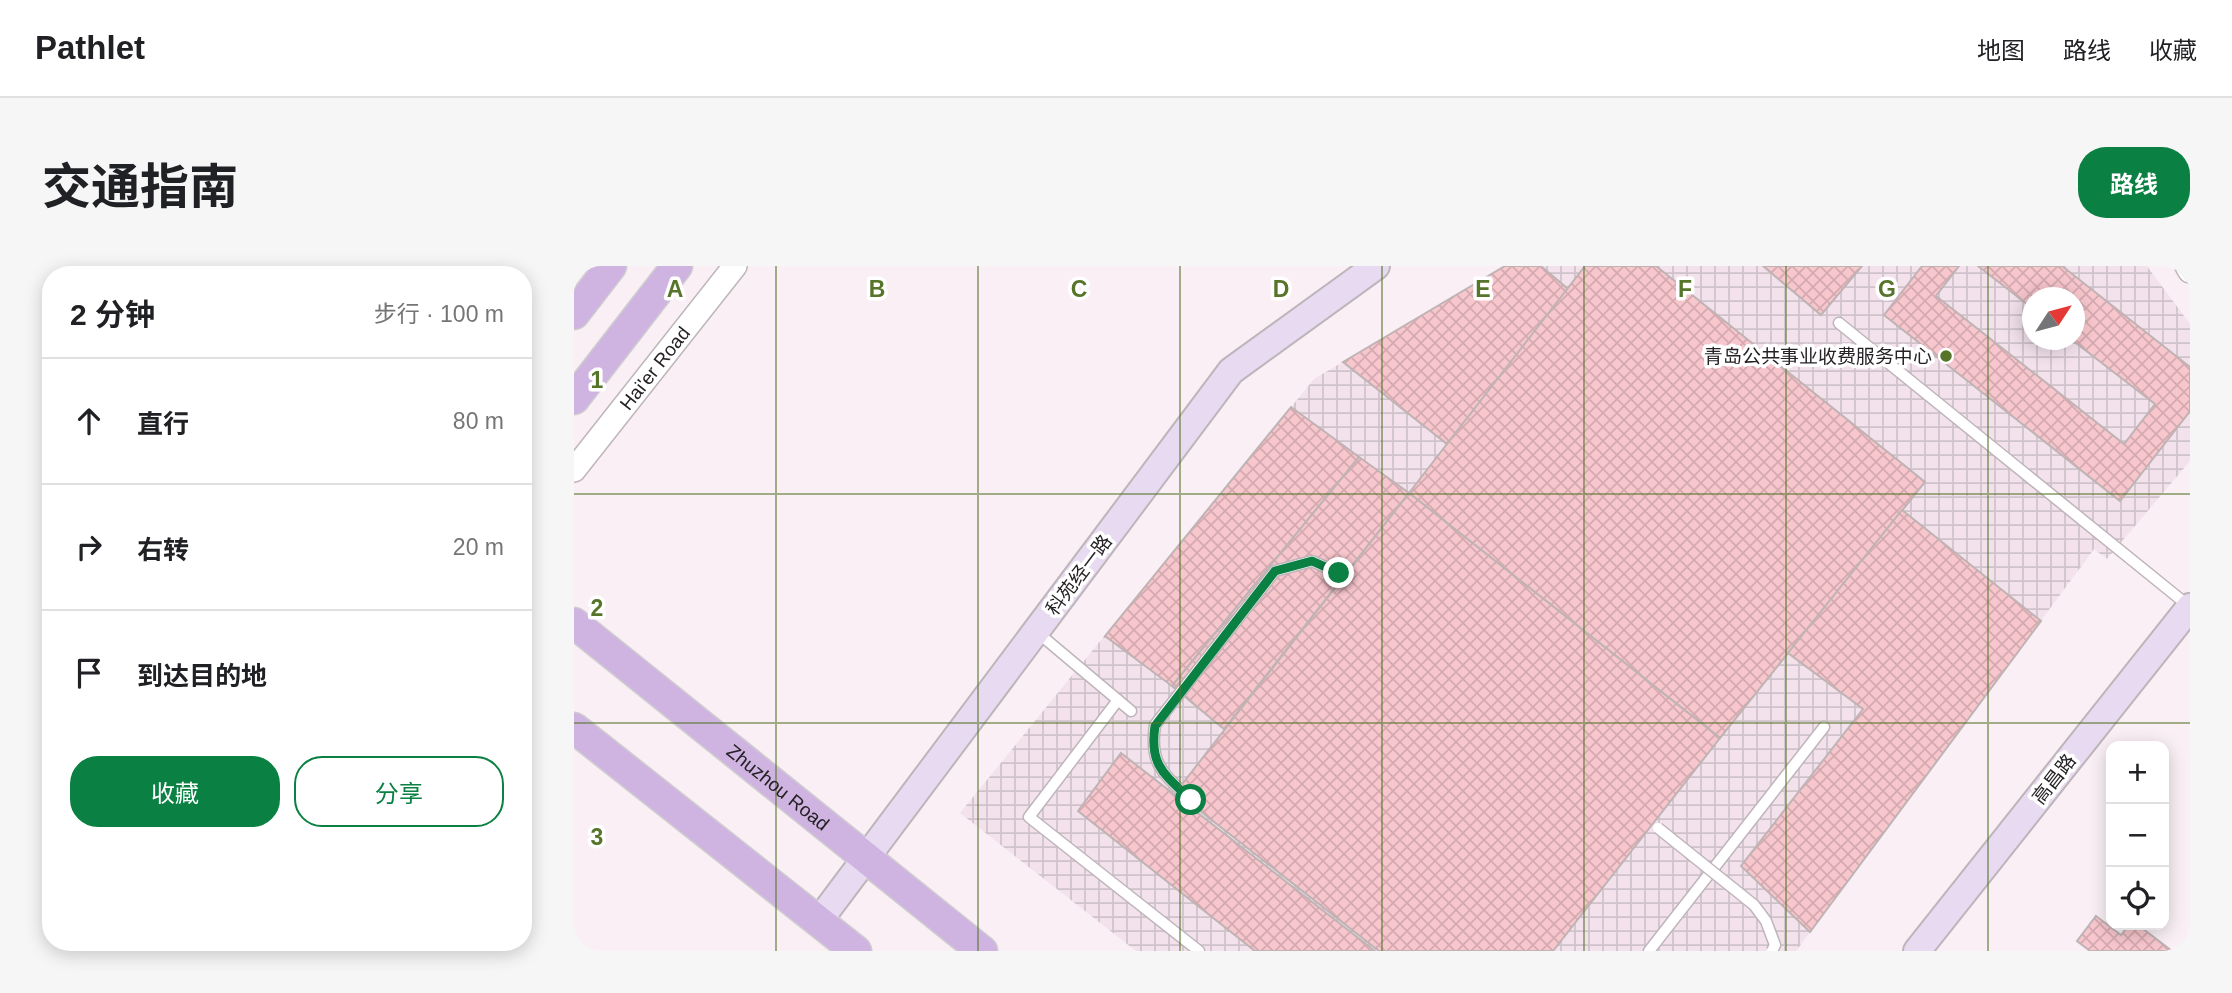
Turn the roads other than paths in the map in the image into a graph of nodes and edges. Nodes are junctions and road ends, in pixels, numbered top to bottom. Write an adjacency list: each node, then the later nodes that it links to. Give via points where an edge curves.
1 (611, 266): 7 (main road)
2 (677, 266): 9 (main road)
3 (735, 266): 10 (street, Hai'er Road)
4 (1376, 266): 14 (main road, 科苑经一路, via 1231,371)
5 (2186, 266): 6 (street)
6 (2190, 271)
7 (574, 314)
8 (1839, 323): 12 (lane)
9 (574, 399)
10 (574, 470)
11 (1339, 573): 19 (lane, via 1312,561 1275,571 1155,726 1152,746 1158,768)
12 (2190, 607): 28 (main road, 高昌路)
13 (574, 623): 21 (main road, Zhuzhou Road)
14 (1037, 632): 15 (lane); 21 (main road, 科苑经一路)
15 (1118, 700): 16 (lane); 25 (lane, via 1029,817)
16 (1131, 711)
17 (1824, 727): 26 (lane)
18 (574, 728): 22 (main road)
19 (1191, 800)
20 (1658, 828): 27 (lane, bridge, via 1754,905 1766,921 1775,945)
21 (866, 859): 22 (main road, 科苑经一路); 24 (main road, Zhuzhou Road)
22 (818, 922): 23 (main road)
23 (856, 951)
24 (982, 951)
25 (1199, 951)
26 (1648, 951)
27 (1772, 951)
28 (1917, 951)

